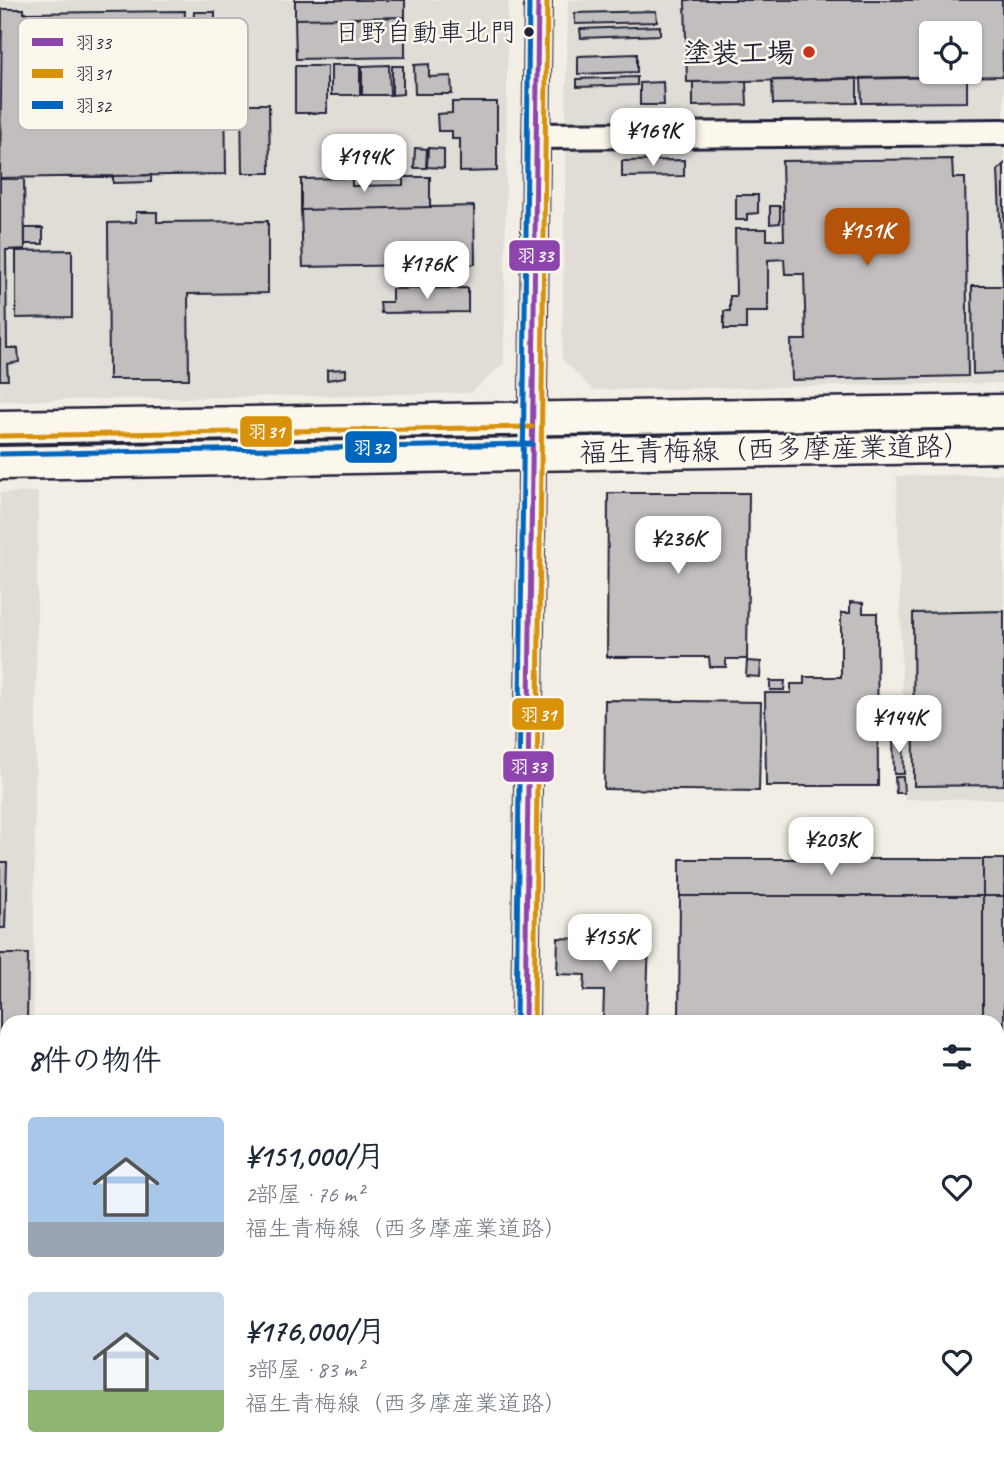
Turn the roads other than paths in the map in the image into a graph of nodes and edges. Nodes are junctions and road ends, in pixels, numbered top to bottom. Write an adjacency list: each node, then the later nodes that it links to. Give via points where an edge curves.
1 (538, 0): 3 (street)
2 (1004, 132): 3 (street)
3 (536, 136): 5 (street)
4 (1004, 411): 5 (main road, 福生青梅線（西多摩産業道路）)
5 (533, 418): 6 (main road, 福生青梅線（西多摩産業道路）); 8 (street)
6 (0, 427)
7 (1004, 446): 8 (main road, 福生青梅線（西多摩産業道路）)
8 (532, 453): 9 (main road, 福生青梅線（西多摩産業道路）); 10 (street)
9 (0, 463)
10 (525, 1015)

